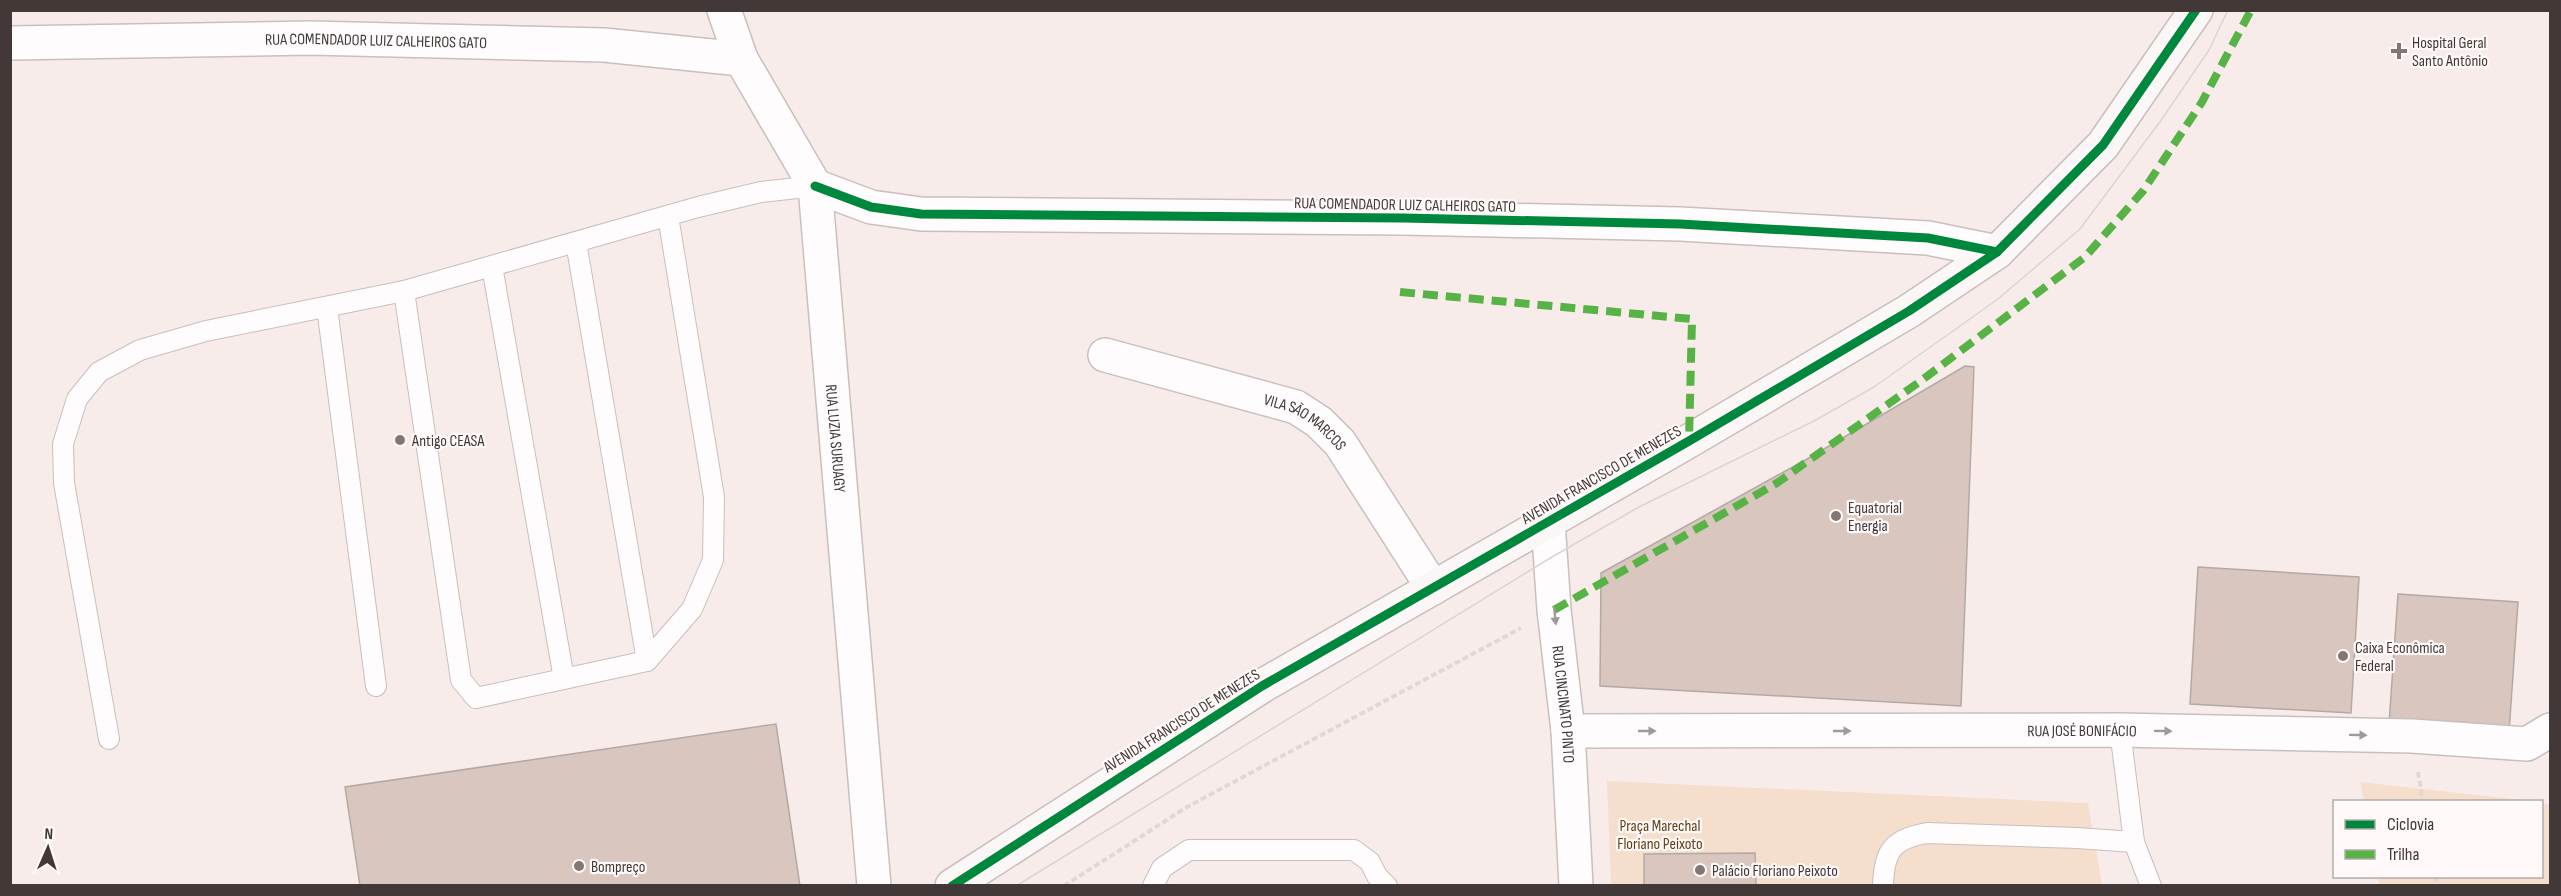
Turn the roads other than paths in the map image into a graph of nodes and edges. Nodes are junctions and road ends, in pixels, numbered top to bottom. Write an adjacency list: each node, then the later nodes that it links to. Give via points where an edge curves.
1 (724, 10): 4 (street, RUA LUZIA SURUAGY)
2 (2196, 10): 8 (street, AVENIDA FRANCISCO DE MENEZES, via 2103,145)
3 (10, 43): 4 (street, RUA COMENDADOR LUIZ CALHEIROS GATO, via 310,38 603,45)
4 (741, 59): 5 (street, RUA LUZIA SURUAGY)
5 (814, 186): 6 (lane, via 761,192); 8 (street, RUA COMENDADOR LUIZ CALHEIROS GATO, via 871,207 921,214 1680,224 1928,238); 25 (street, RUA LUZIA SURUAGY)
6 (668, 216): 7 (lane); 15 (lane, via 714,498 713,560 692,609)
7 (576, 242): 9 (lane); 15 (lane)
8 (1997, 252): 13 (street, AVENIDA FRANCISCO DE MENEZES, via 1909,311)
9 (492, 266): 10 (lane); 16 (lane)
10 (404, 291): 11 (lane); 16 (lane, via 461,680 476,698)
11 (327, 307): 17 (lane); 22 (lane, via 206,331 140,350 99,372 77,399 63,444 64,483)
12 (1104, 355): 14 (street, VILA SÃO MARCOS, via 1296,406 1319,422 1340,443)
13 (1548, 522): 14 (street, AVENIDA FRANCISCO DE MENEZES); 20 (street, RUA CINCINATO PINTO, one-way to 20)
14 (1433, 588): 26 (street, AVENIDA FRANCISCO DE MENEZES, via 1262,686)
15 (647, 661): 16 (lane)
16 (564, 678)
17 (376, 686)
18 (2120, 730): 19 (street, RUA JOSÉ BONIFÁCIO, one-way to 19, via 2412,736 2527,744); 21 (street, RUA JOSÉ BONIFÁCIO, one-way to 18); 24 (lane)
19 (2550, 730)
20 (1568, 731): 21 (street, RUA JOSÉ BONIFÁCIO); 23 (street, RUA CINCINATO PINTO)
21 (1611, 731): 23 (street)
22 (109, 739)
23 (1570, 764): 29 (street, RUA CINCINATO PINTO)
24 (2134, 842): 30 (lane, via 1927,833 1898,842 1892,848 1884,863); 31 (lane)
25 (874, 885)
26 (952, 885)
27 (1153, 885): 28 (lane, via 1162,868 1189,850 1354,850 1370,862 1377,876)
28 (1388, 885)
29 (1576, 885)
30 (1883, 885)
31 (2151, 885)

